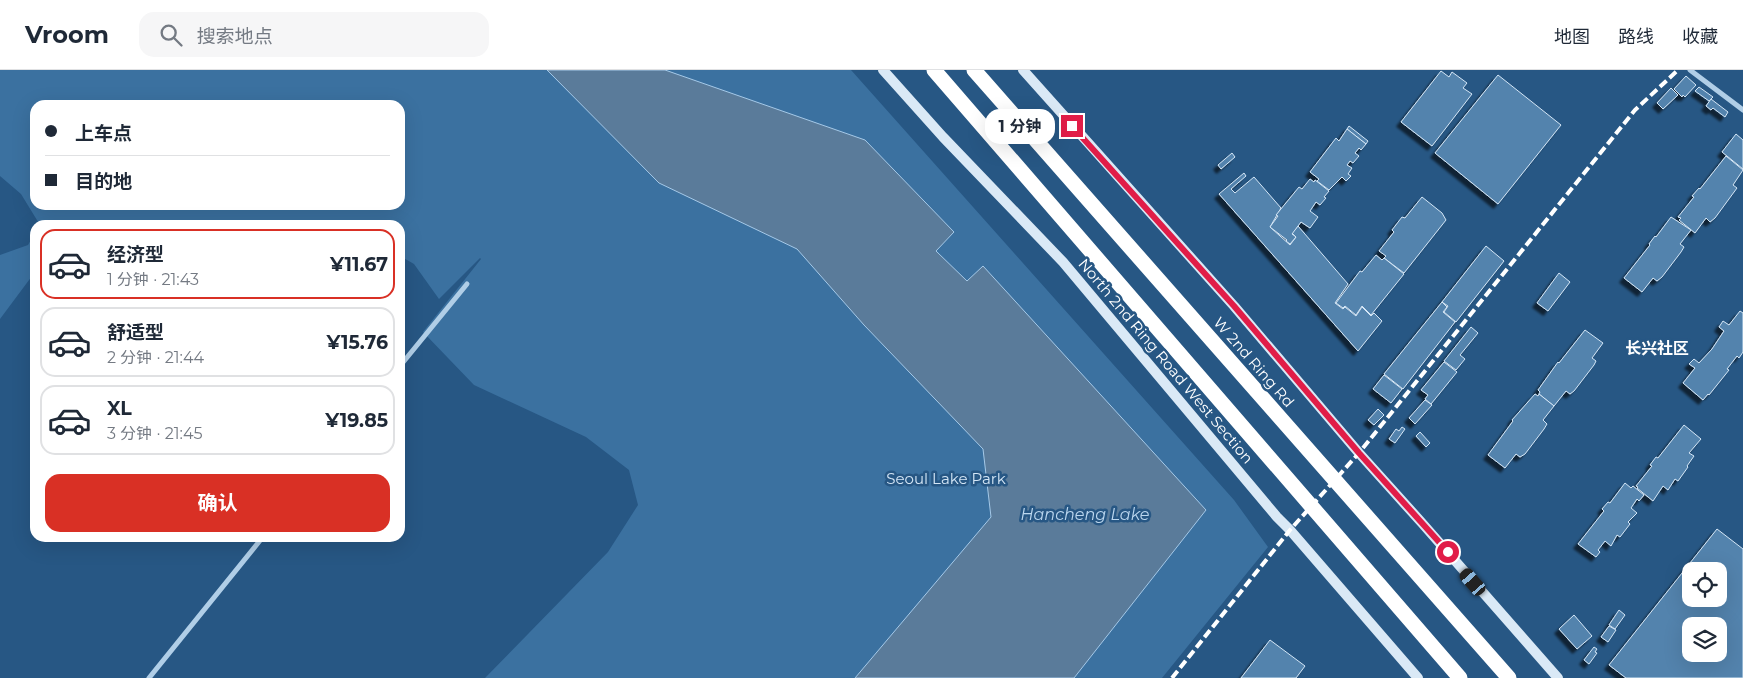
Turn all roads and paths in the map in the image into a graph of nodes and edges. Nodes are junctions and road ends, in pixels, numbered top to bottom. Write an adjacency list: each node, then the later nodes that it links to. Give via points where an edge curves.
1 (883, 70): 11 (main road, North 2nd Ring Road West Section, via 1063,262 1271,510)
2 (934, 70): 12 (highway)
3 (974, 70): 13 (highway, W 2nd Ring Rd)
4 (1023, 70): 14 (main road, via 1234,306)
5 (1690, 70): 6 (street)
6 (1743, 110)
7 (466, 284): 8 (street)
8 (405, 360)
9 (259, 542): 10 (street)
10 (149, 678)
11 (1418, 678)
12 (1460, 678)
13 (1509, 678)
14 (1558, 678)

